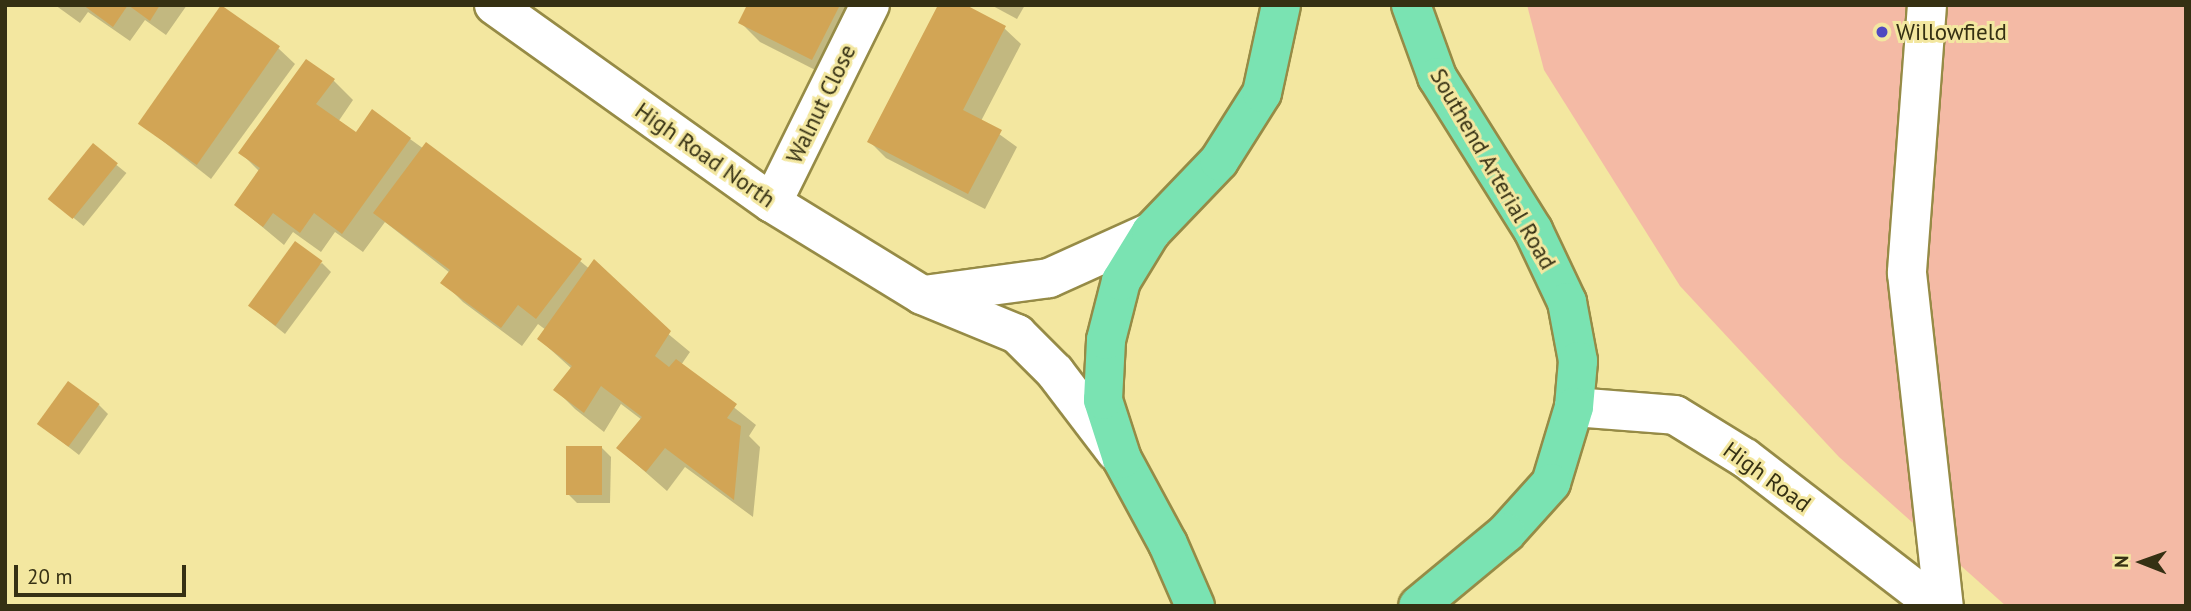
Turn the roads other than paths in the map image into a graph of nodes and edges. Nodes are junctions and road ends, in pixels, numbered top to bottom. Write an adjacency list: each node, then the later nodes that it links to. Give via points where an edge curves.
1 (494, 5): 6 (street, High Road North)
2 (870, 5): 6 (street, Walnut Close)
3 (1281, 5): 7 (highway, via 1262,93 1219,161)
4 (1411, 5): 9 (highway, Southend Arterial Road, via 1437,77 1533,230 1567,302 1578,361)
5 (1927, 5): 14 (street, via 1907,274)
6 (772, 203): 8 (street, High Road North)
7 (1152, 232): 8 (street, via 1049,278); 10 (highway, via 1121,281 1107,340 1104,400)
8 (922, 295): 10 (street, High Road North, via 1017,334 1055,372)
9 (1574, 407): 12 (highway, Southend Arterial Road, via 1551,483 1506,533); 13 (street, High Road, via 1675,415 1745,458)
10 (1122, 459): 11 (highway)
11 (1195, 606)
12 (1418, 606)
13 (1937, 606)
14 (1944, 606)

